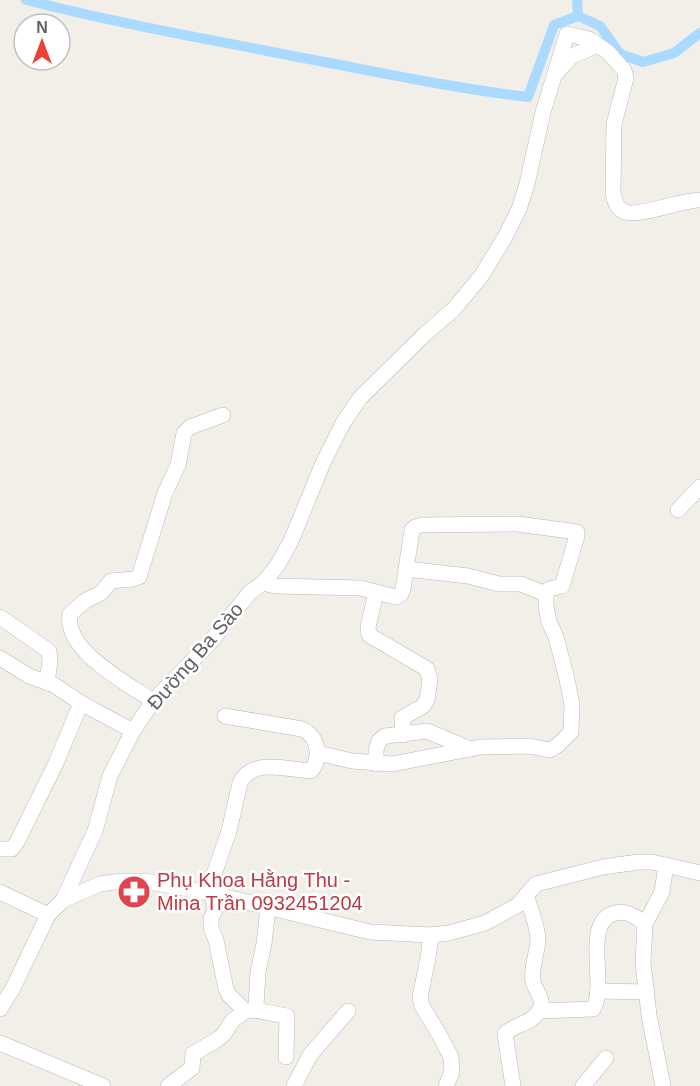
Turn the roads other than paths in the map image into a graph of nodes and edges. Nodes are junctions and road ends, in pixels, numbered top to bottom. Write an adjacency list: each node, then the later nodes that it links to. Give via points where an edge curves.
1 (598, 45): 2 (street, via 572,56); 2 (street, Đường Ba Sào, via 567,34); 3 (street, via 624,70 626,78 614,124 615,201 624,212 632,213)
2 (553, 77): 8 (street, Đường Ba Sào, via 527,184 505,237 454,309 360,398 323,463 291,541)
3 (700, 200)
4 (223, 416): 14 (street, via 190,427 184,433 178,465 165,493 139,577 111,581 101,593 70,614 71,630 81,648)
5 (700, 487): 6 (street)
6 (678, 510)
7 (407, 568): 9 (street, via 401,594 396,597); 10 (street, via 499,584 521,584); 10 (street, via 412,530 421,525 518,524 577,532 562,586 549,589)
8 (263, 583): 9 (street, via 360,588); 14 (street, Đường Ba Sào, via 250,592 207,645)
9 (376, 593): 18 (street, via 369,635 428,669 426,700 402,718)
10 (546, 594): 19 (street, via 549,622 572,704 571,732 550,750 509,746)
11 (0, 617): 13 (street, via 49,651)
12 (0, 658): 13 (street)
13 (47, 682): 15 (street)
14 (153, 701): 17 (street, Đường Ba Sào)
15 (81, 703): 17 (street); 22 (street, via 18,842 12,849)
16 (225, 716): 20 (street, via 302,729 314,737)
17 (134, 731): 28 (street, Đường Ba Sào, via 110,776 95,831)
18 (403, 735): 19 (street, via 427,731); 21 (street, via 385,736 379,741)
19 (470, 749): 21 (street)
20 (318, 753): 21 (street); 26 (street, via 310,771 256,768 243,776)
21 (376, 764)
22 (0, 849)
23 (666, 865): 24 (street); 27 (street, via 638,862 603,867 543,881); 31 (street, via 662,892)
24 (700, 873)
25 (0, 892): 30 (street)
26 (210, 893): 28 (street, via 145,881 120,881 100,884); 29 (street); 36 (street, via 215,910 211,928 225,984 229,995)
27 (526, 895): 32 (street, via 507,912 485,923); 38 (street, via 538,940 533,973 534,987 542,1003)
28 (63, 900): 30 (street)
29 (268, 907): 32 (street, via 370,932); 36 (street, via 257,996)
30 (48, 915): 35 (street)
31 (645, 924): 33 (street, via 621,912 605,917 600,924); 34 (street, via 643,963)
32 (430, 935): 45 (street, via 420,997 451,1057 452,1072)
33 (598, 991): 34 (street); 38 (street, via 593,1009)
34 (647, 992): 48 (street)
35 (0, 1010)
36 (250, 1011): 40 (street, via 287,1016); 43 (street, via 232,1021 224,1034 194,1054 192,1068)
37 (348, 1011): 44 (street, via 310,1055)
38 (539, 1011): 46 (street, via 505,1034)
39 (0, 1043): 42 (street)
40 (286, 1057)
41 (606, 1058): 47 (street)
42 (103, 1086)
43 (168, 1086)
44 (294, 1086)
45 (446, 1086)
46 (513, 1086)
47 (583, 1086)
48 (663, 1086)

